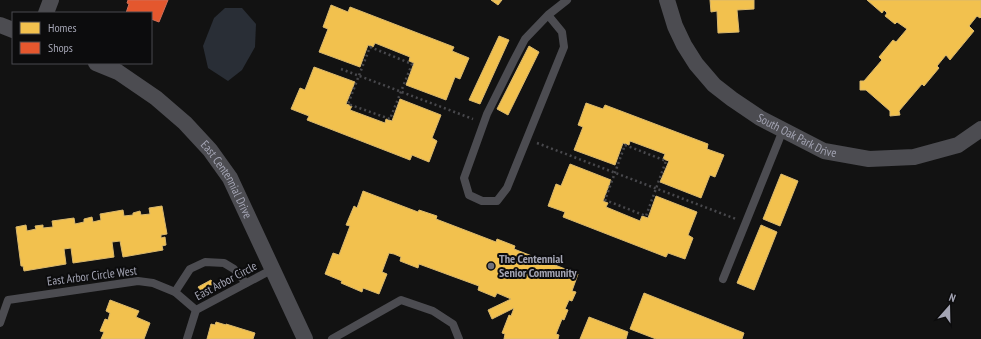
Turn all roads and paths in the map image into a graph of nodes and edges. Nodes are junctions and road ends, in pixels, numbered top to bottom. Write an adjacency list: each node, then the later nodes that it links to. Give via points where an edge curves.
1 (51, 0): 4 (street)
2 (567, 0): 5 (lane)
3 (667, 0): 13 (street, South Oak Park Drive, via 684,45 714,85)
4 (46, 12)
5 (548, 15): 12 (lane, via 525,39); 15 (lane, via 562,32 564,47)
6 (0, 25): 7 (street)
7 (12, 30)
8 (98, 64): 19 (street, East Centennial Drive, via 118,72 156,98 185,122 210,150 230,178)
9 (340, 69): 10 (path)
10 (359, 76): 11 (path); 11 (path, via 348,104 390,120); 11 (path, via 370,47 412,64)
11 (401, 92): 12 (path)
12 (484, 122): 15 (lane, via 464,178 469,195 482,201 497,201 507,188)
13 (783, 130): 14 (street, South Oak Park Drive, via 824,150 869,159 914,157 958,145); 18 (lane)
14 (981, 130)
15 (527, 139): 16 (path)
16 (615, 173): 17 (path); 17 (path, via 625,145 666,161); 17 (path, via 605,200 639,214 646,216)
17 (656, 188): 18 (path)
18 (746, 223): 20 (lane)
19 (273, 269): 21 (lane, East Arbor Circle); 26 (street, East Centennial Drive)
20 (723, 279)
21 (246, 283): 22 (lane, via 234,269 224,263 205,262 190,269); 23 (lane, East Arbor Circle)
22 (175, 292): 23 (lane, East Arbor Circle West); 24 (lane, East Arbor Circle West, via 153,283 138,281 8,300)
23 (196, 310): 25 (lane, East Arbor Circle)
24 (0, 323)
25 (187, 339)
26 (305, 339)
27 (332, 339): 28 (lane, via 401,300 433,311 453,324)
28 (459, 339)

